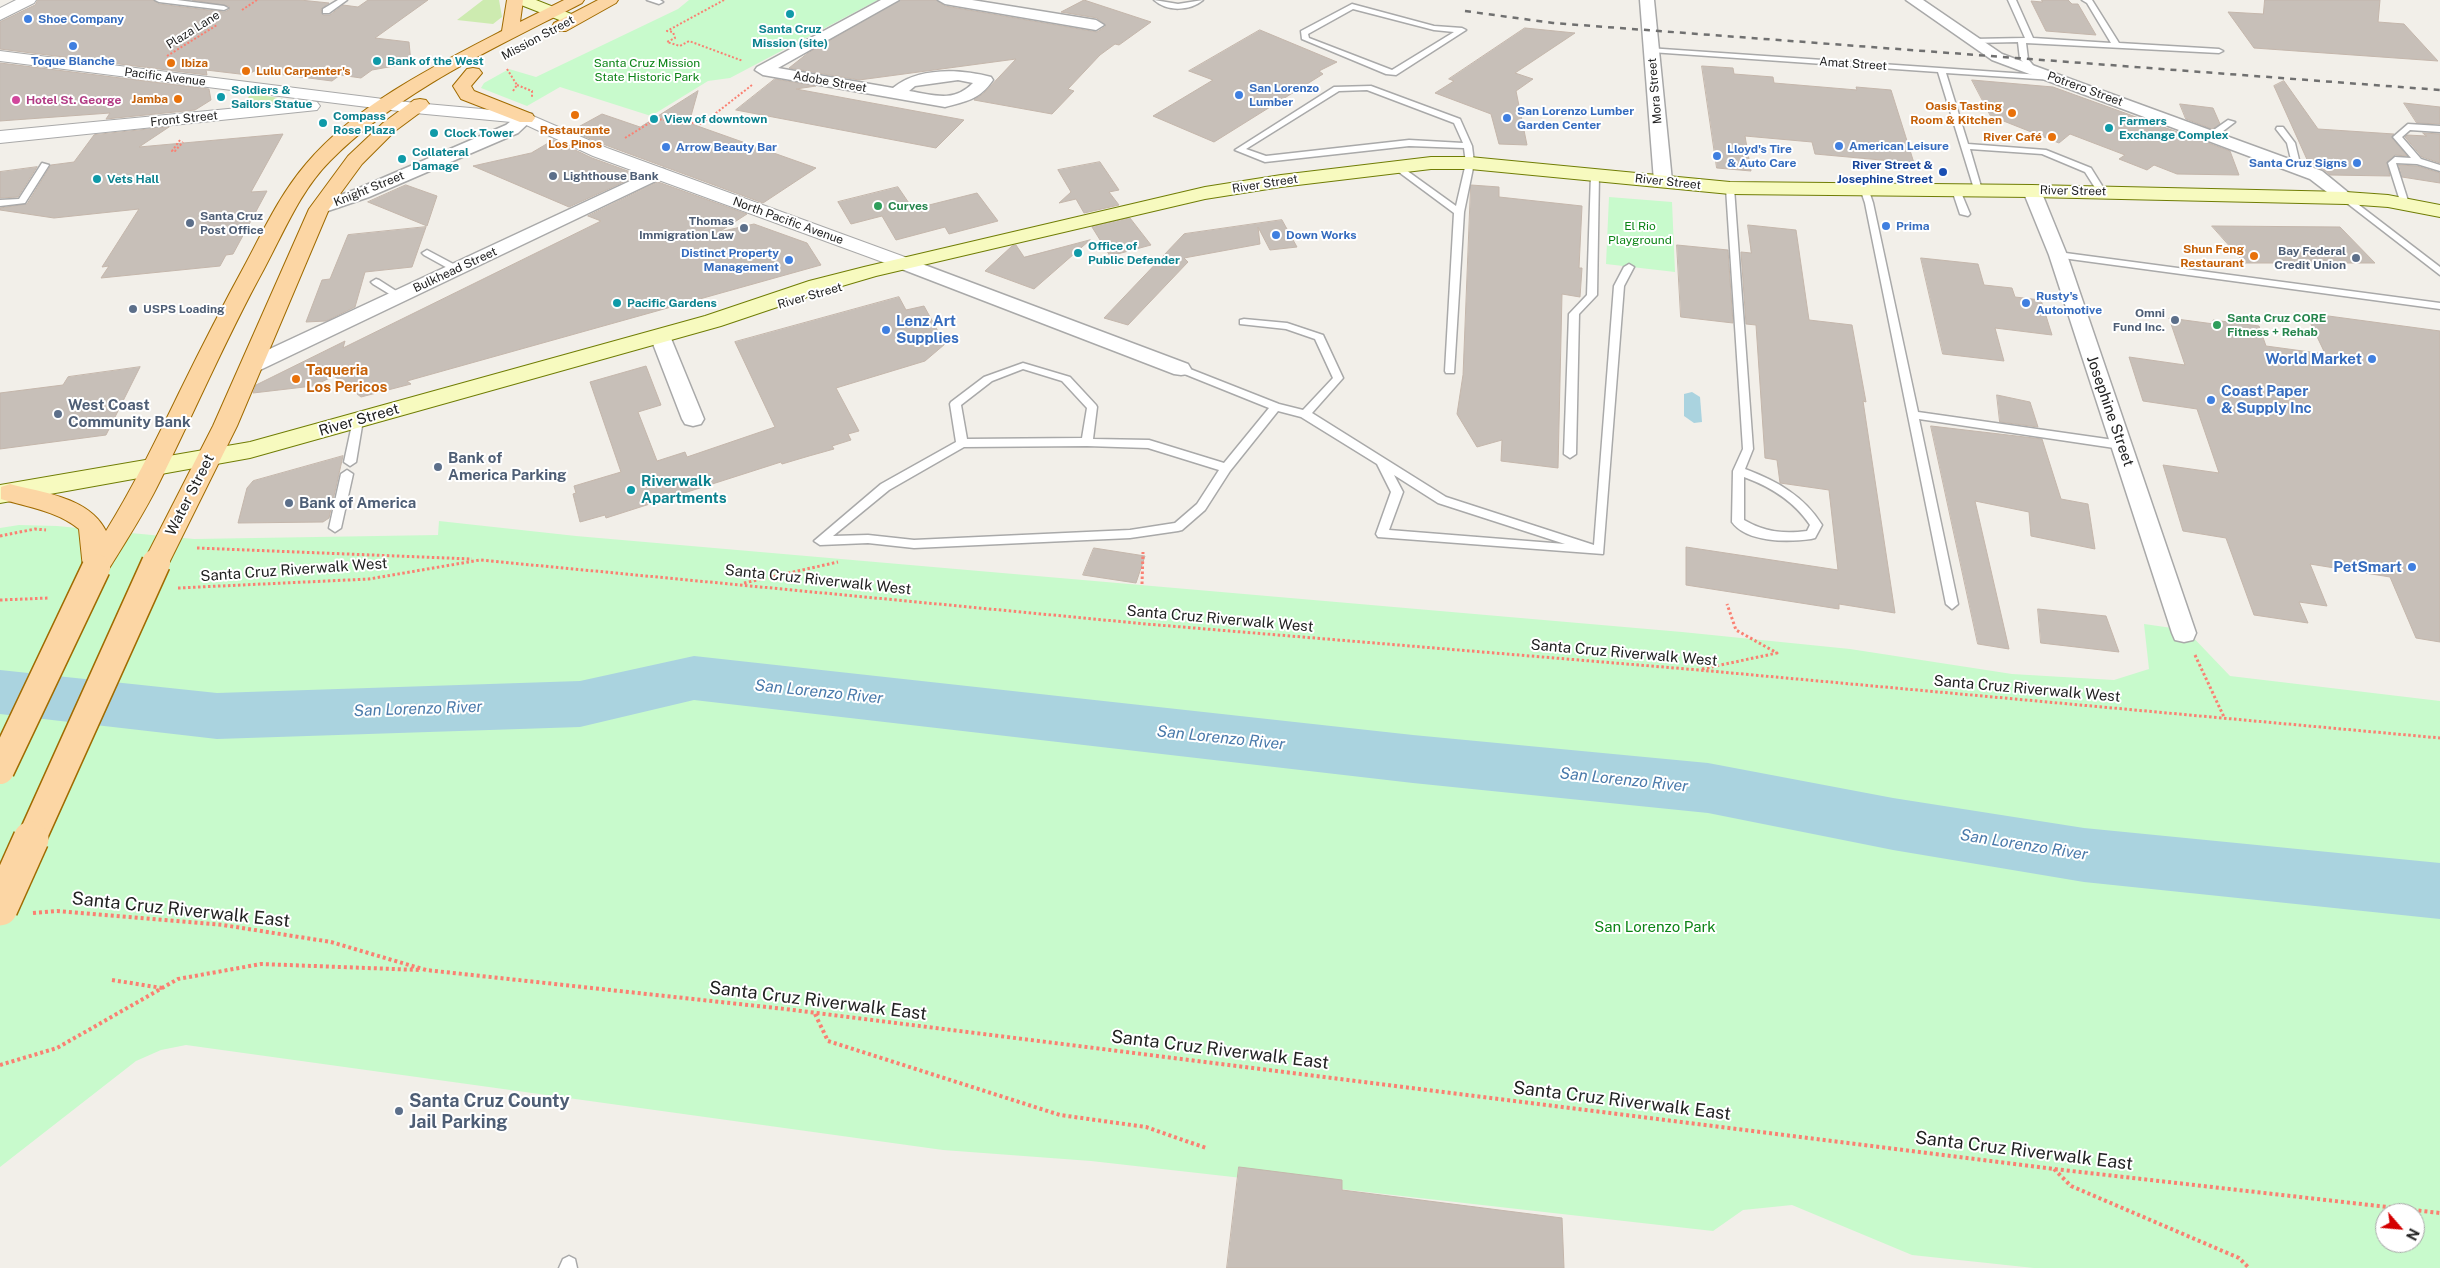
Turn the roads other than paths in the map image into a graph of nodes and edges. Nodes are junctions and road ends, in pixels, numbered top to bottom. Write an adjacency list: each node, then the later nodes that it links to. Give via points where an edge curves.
1 (28, 0): 20 (street)
2 (159, 0): 18 (lane)
3 (343, 0): 19 (lane)
4 (515, 0): 22 (main road)
5 (522, 0): 17 (main road)
6 (610, 0): 17 (main road, Mission Street, via 590,10)
7 (651, 0): 16 (lane)
8 (892, 0): 37 (street, Adobe Street, via 763,70)
9 (945, 0): 21 (street)
10 (1158, 0): 11 (lane, via 1163,4 1183,7)
11 (1199, 0)
12 (1647, 0): 27 (street, Mora Street)
13 (1913, 0): 25 (street, Potrero Street)
14 (2012, 0): 24 (lane)
15 (2086, 0): 26 (lane)
16 (659, 2)
17 (567, 7): 22 (main road, Mission Street); 23 (main road, Mission Street)
18 (224, 8)
19 (326, 11)
20 (0, 15)
21 (1096, 25)
22 (510, 34): 39 (main road, Mission Street)
23 (542, 36)
24 (2026, 40): 25 (lane); 26 (lane); 31 (lane, via 2024,59)
25 (1973, 41): 31 (street, Potrero Street, via 1997,57)
26 (2116, 45): 28 (lane)
27 (1651, 50): 32 (lane, Amat Street); 56 (street, Mora Street)
28 (2219, 51)
29 (0, 56): 38 (street, Pacific Avenue)
30 (490, 64): 33 (main road, Mission Street)
31 (2032, 69): 35 (street, Potrero Street)
32 (1941, 70): 35 (lane, Amat Street); 47 (lane)
33 (473, 73): 40 (main road, Mission Street); 41 (main road, via 462,86 467,95)
34 (1372, 74): 34 (lane, via 1393,73 1462,30 1434,28 1352,6 1304,33 1306,39); 36 (lane)
35 (2055, 78): 46 (street, Potrero Street)
36 (1353, 88): 48 (lane, via 1368,88 1457,121); 48 (lane, via 1336,89 1239,150 1265,160 1409,143)
37 (898, 93)
38 (367, 101): 39 (street, Pacific Avenue); 45 (street, Front Street)
39 (389, 104): 40 (street, North Pacific Avenue); 96 (main road, via 324,156 294,195 218,336)
40 (415, 108): 41 (street, North Pacific Avenue); 66 (main road, Water Street, via 354,160)
41 (526, 118): 54 (street, North Pacific Avenue, via 600,152); 66 (street, Knight Street, via 512,129)
42 (2231, 122): 46 (lane)
43 (2280, 129): 52 (lane, via 2291,143)
44 (2440, 130): 49 (lane, via 2408,127 2397,137)
45 (0, 136)
46 (2211, 136): 52 (street, Potrero Street)
47 (1964, 146): 60 (lane); 62 (lane, via 2043,152 2088,170)
48 (1469, 155): 51 (main road, River Street); 55 (main road, River Street); 68 (lane)
49 (2418, 161): 53 (lane); 65 (lane, via 2394,160 2392,163)
50 (45, 165): 64 (lane, via 22,201)
51 (1396, 167): 68 (lane); 72 (main road, River Street, via 1281,180 1205,193)
52 (2296, 168): 63 (street, Potrero Street, via 2316,175)
53 (2440, 168)
54 (658, 173): 72 (street, North Pacific Avenue); 74 (street, Bulkhead Street)
55 (1595, 174): 56 (main road, River Street); 92 (lane, via 1592,295 1574,314)
56 (1663, 182): 57 (main road, River Street)
57 (1730, 188): 58 (main road, River Street); 98 (lane, via 1748,449)
58 (1864, 188): 59 (main road, River Street); 86 (lane)
59 (1956, 190): 60 (main road, River Street); 69 (lane)
60 (1978, 190): 61 (main road, River Street)
61 (2032, 190): 62 (main road, River Street); 71 (street, Josephine Street)
62 (2102, 192): 63 (main road, River Street)
63 (2346, 198): 65 (main road, River Street); 75 (lane)
64 (0, 203)
65 (2404, 204): 67 (main road, River Street)
66 (319, 209): 81 (main road, Water Street)
67 (2440, 211)
68 (1459, 212): 83 (lane)
69 (1964, 214)
70 (427, 252): 74 (lane)
71 (2058, 256): 78 (lane); 91 (street, Josephine Street)
72 (906, 264): 80 (main road, River Street, via 817,286); 82 (street, North Pacific Avenue)
73 (1629, 267): 102 (lane, via 1619,286)
74 (456, 269): 77 (street, Bulkhead Street)
75 (2440, 272)
76 (376, 282): 77 (lane)
77 (399, 296): 81 (street, Bulkhead Street)
78 (2440, 306)
79 (1244, 322): 85 (lane, via 1287,326 1318,338 1338,378)
80 (660, 336): 87 (street); 88 (main road, River Street)
81 (252, 366): 93 (main road, Water Street)
82 (1181, 370): 84 (lane)
83 (1450, 371)
84 (1276, 406): 85 (lane); 97 (lane)
85 (1305, 414): 94 (lane)
86 (1913, 415): 91 (lane); 104 (lane)
87 (693, 419)
88 (358, 420): 93 (main road, River Street); 95 (lane)
89 (1087, 442): 90 (lane); 90 (lane, via 1092,407 1066,379 1023,366 988,379 955,404); 97 (lane, via 1149,444)
90 (962, 443): 97 (lane, via 885,486 820,541 868,539 914,544 1130,534 1178,527 1201,506)
91 (2121, 445): 105 (street, Josephine Street)
92 (1570, 454)
93 (208, 459): 96 (main road, River Street); 107 (main road, Water Street, bridge, via 156,563)
94 (1380, 461): 102 (lane, via 1442,500); 102 (lane, via 1397,492 1382,534)
95 (350, 462)
96 (154, 468): 100 (main road, River Street); 103 (main road)
97 (1226, 468)
98 (1739, 471): 98 (lane, via 1738,522 1756,533 1788,538 1811,535 1816,525 1807,509 1765,480)
99 (347, 474): 101 (lane)
100 (5, 493): 103 (main road, via 84,517 93,529)
101 (335, 528)
102 (1599, 551)
103 (96, 568): 106 (main road, bridge)
104 (1952, 604)
105 (2184, 633)
106 (0, 770)
107 (0, 908)

